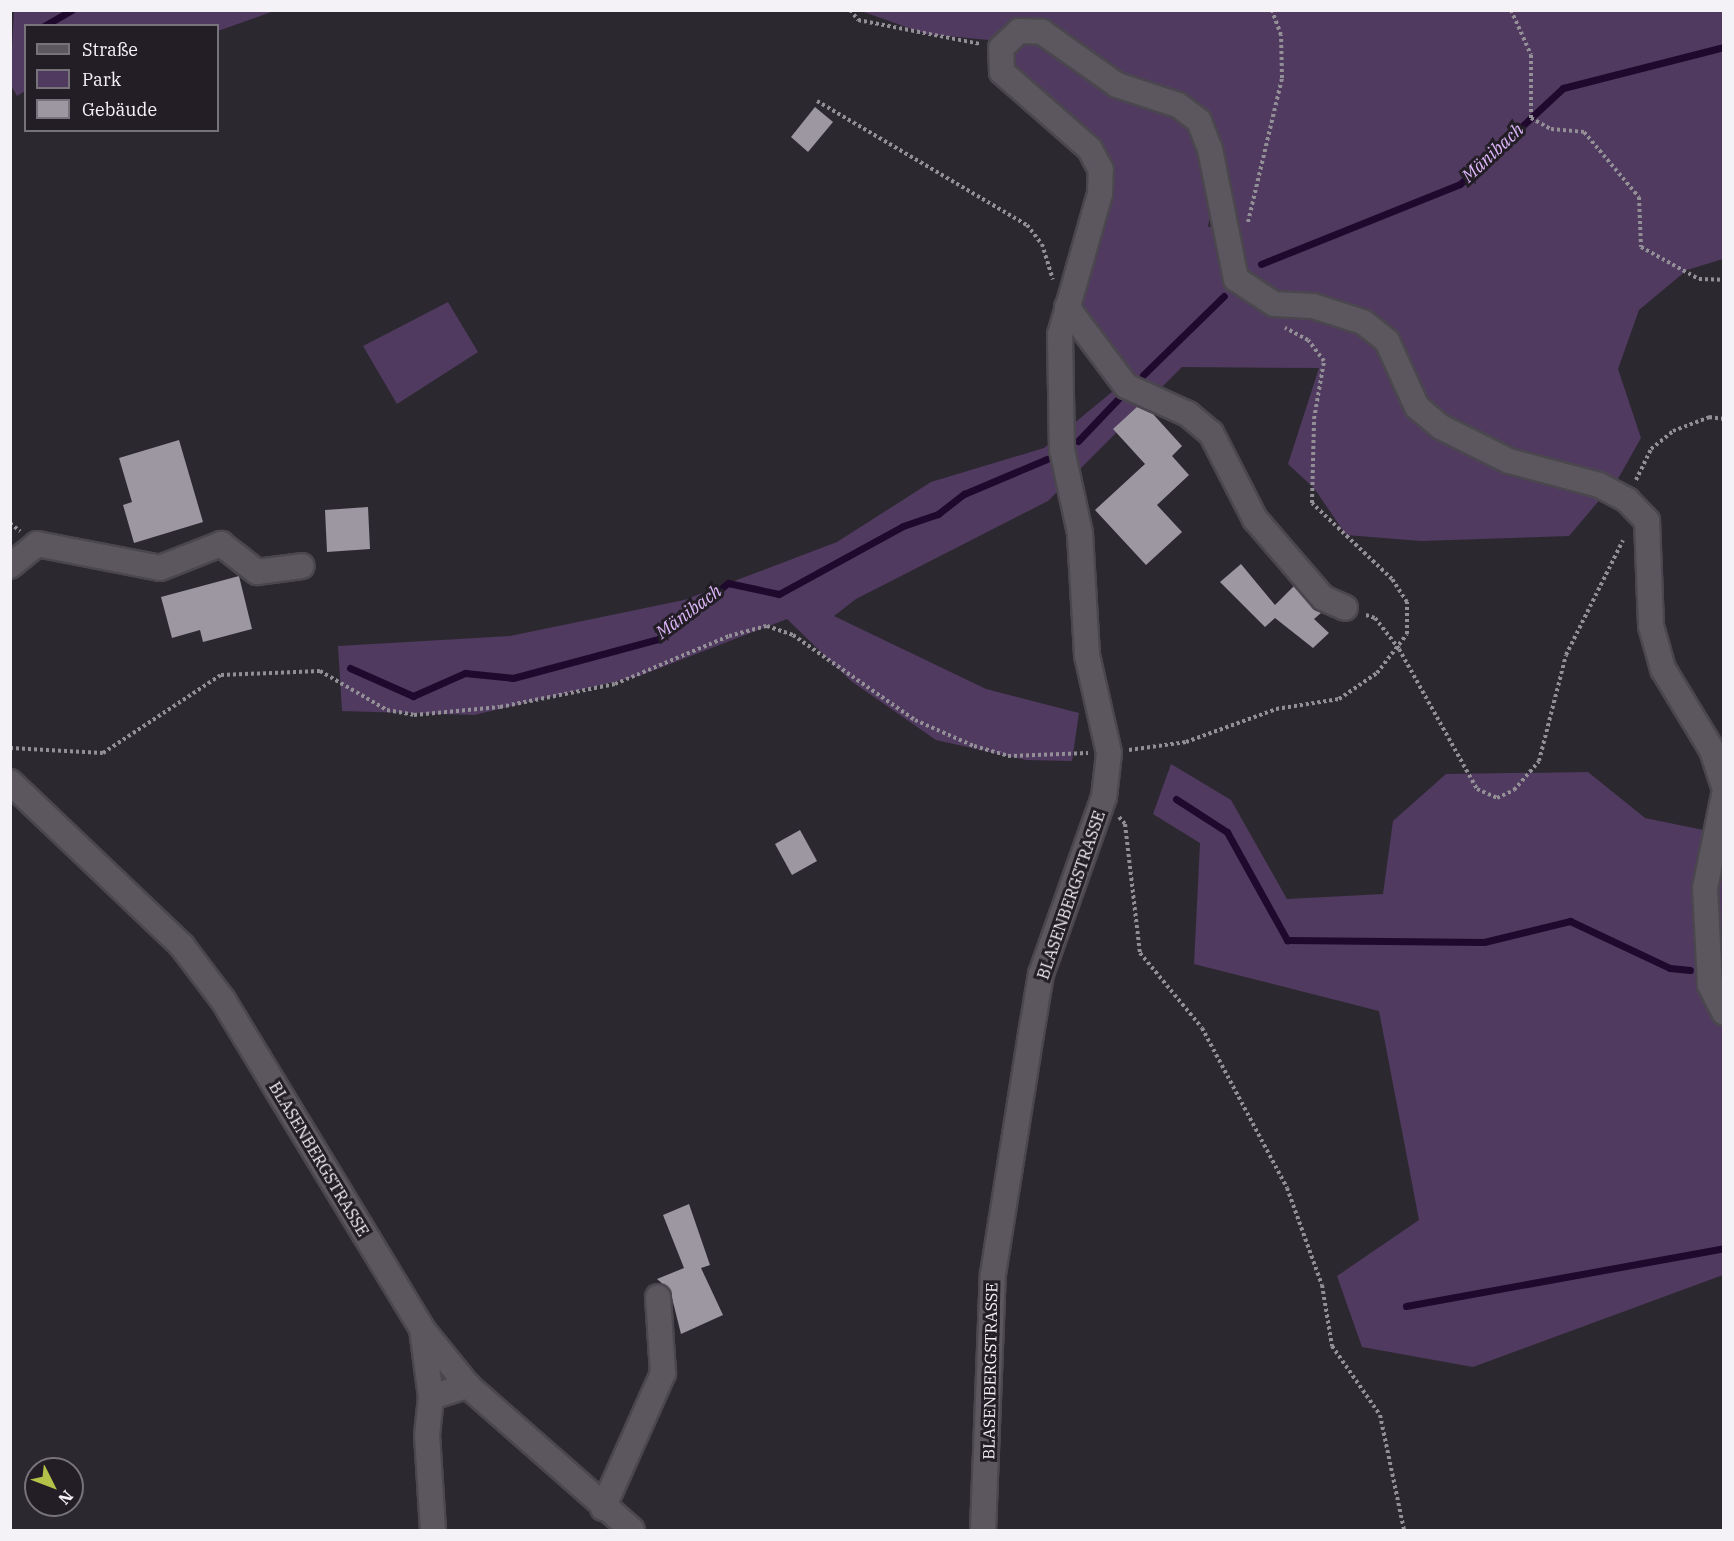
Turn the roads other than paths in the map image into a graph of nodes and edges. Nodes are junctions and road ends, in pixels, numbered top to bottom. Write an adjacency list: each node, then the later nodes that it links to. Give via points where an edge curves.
1 (1060, 298): 4 (street, via 1126,386 1188,414 1211,433 1255,519 1323,598); 6 (street, BLASENBERGSTRASSE, via 1100,194 1101,170 1090,149 1002,72 1001,48 1019,31 1042,32 1117,85 1178,105 1192,115 1210,149 1236,279 1274,304 1313,306 1363,322 1387,341 1417,407 1441,427 1509,461 1591,482 1627,500 1647,521 1651,626 1663,669 1712,750); 16 (street, BLASENBERGSTRASSE, via 1062,450 1080,533 1087,655 1109,753 1104,797 1041,974 1030,1034 993,1274)
2 (10, 566): 3 (street, via 37,544 160,568 220,544 257,572)
3 (302, 566)
4 (1345, 608)
5 (10, 782): 10 (street, BLASENBERGSTRASSE, via 182,946 223,1000)
6 (1724, 787)
7 (1724, 795): 8 (street, via 1705,888 1710,985)
8 (1724, 1013)
9 (658, 1297): 13 (street, via 663,1373)
10 (422, 1329): 11 (street, BLASENBERGSTRASSE); 12 (street)
11 (468, 1386): 12 (street); 13 (street, BLASENBERGSTRASSE)
12 (431, 1397): 14 (street, via 427,1435)
13 (603, 1508): 15 (street, BLASENBERGSTRASSE)
14 (433, 1530)
15 (632, 1530)
16 (983, 1530)

